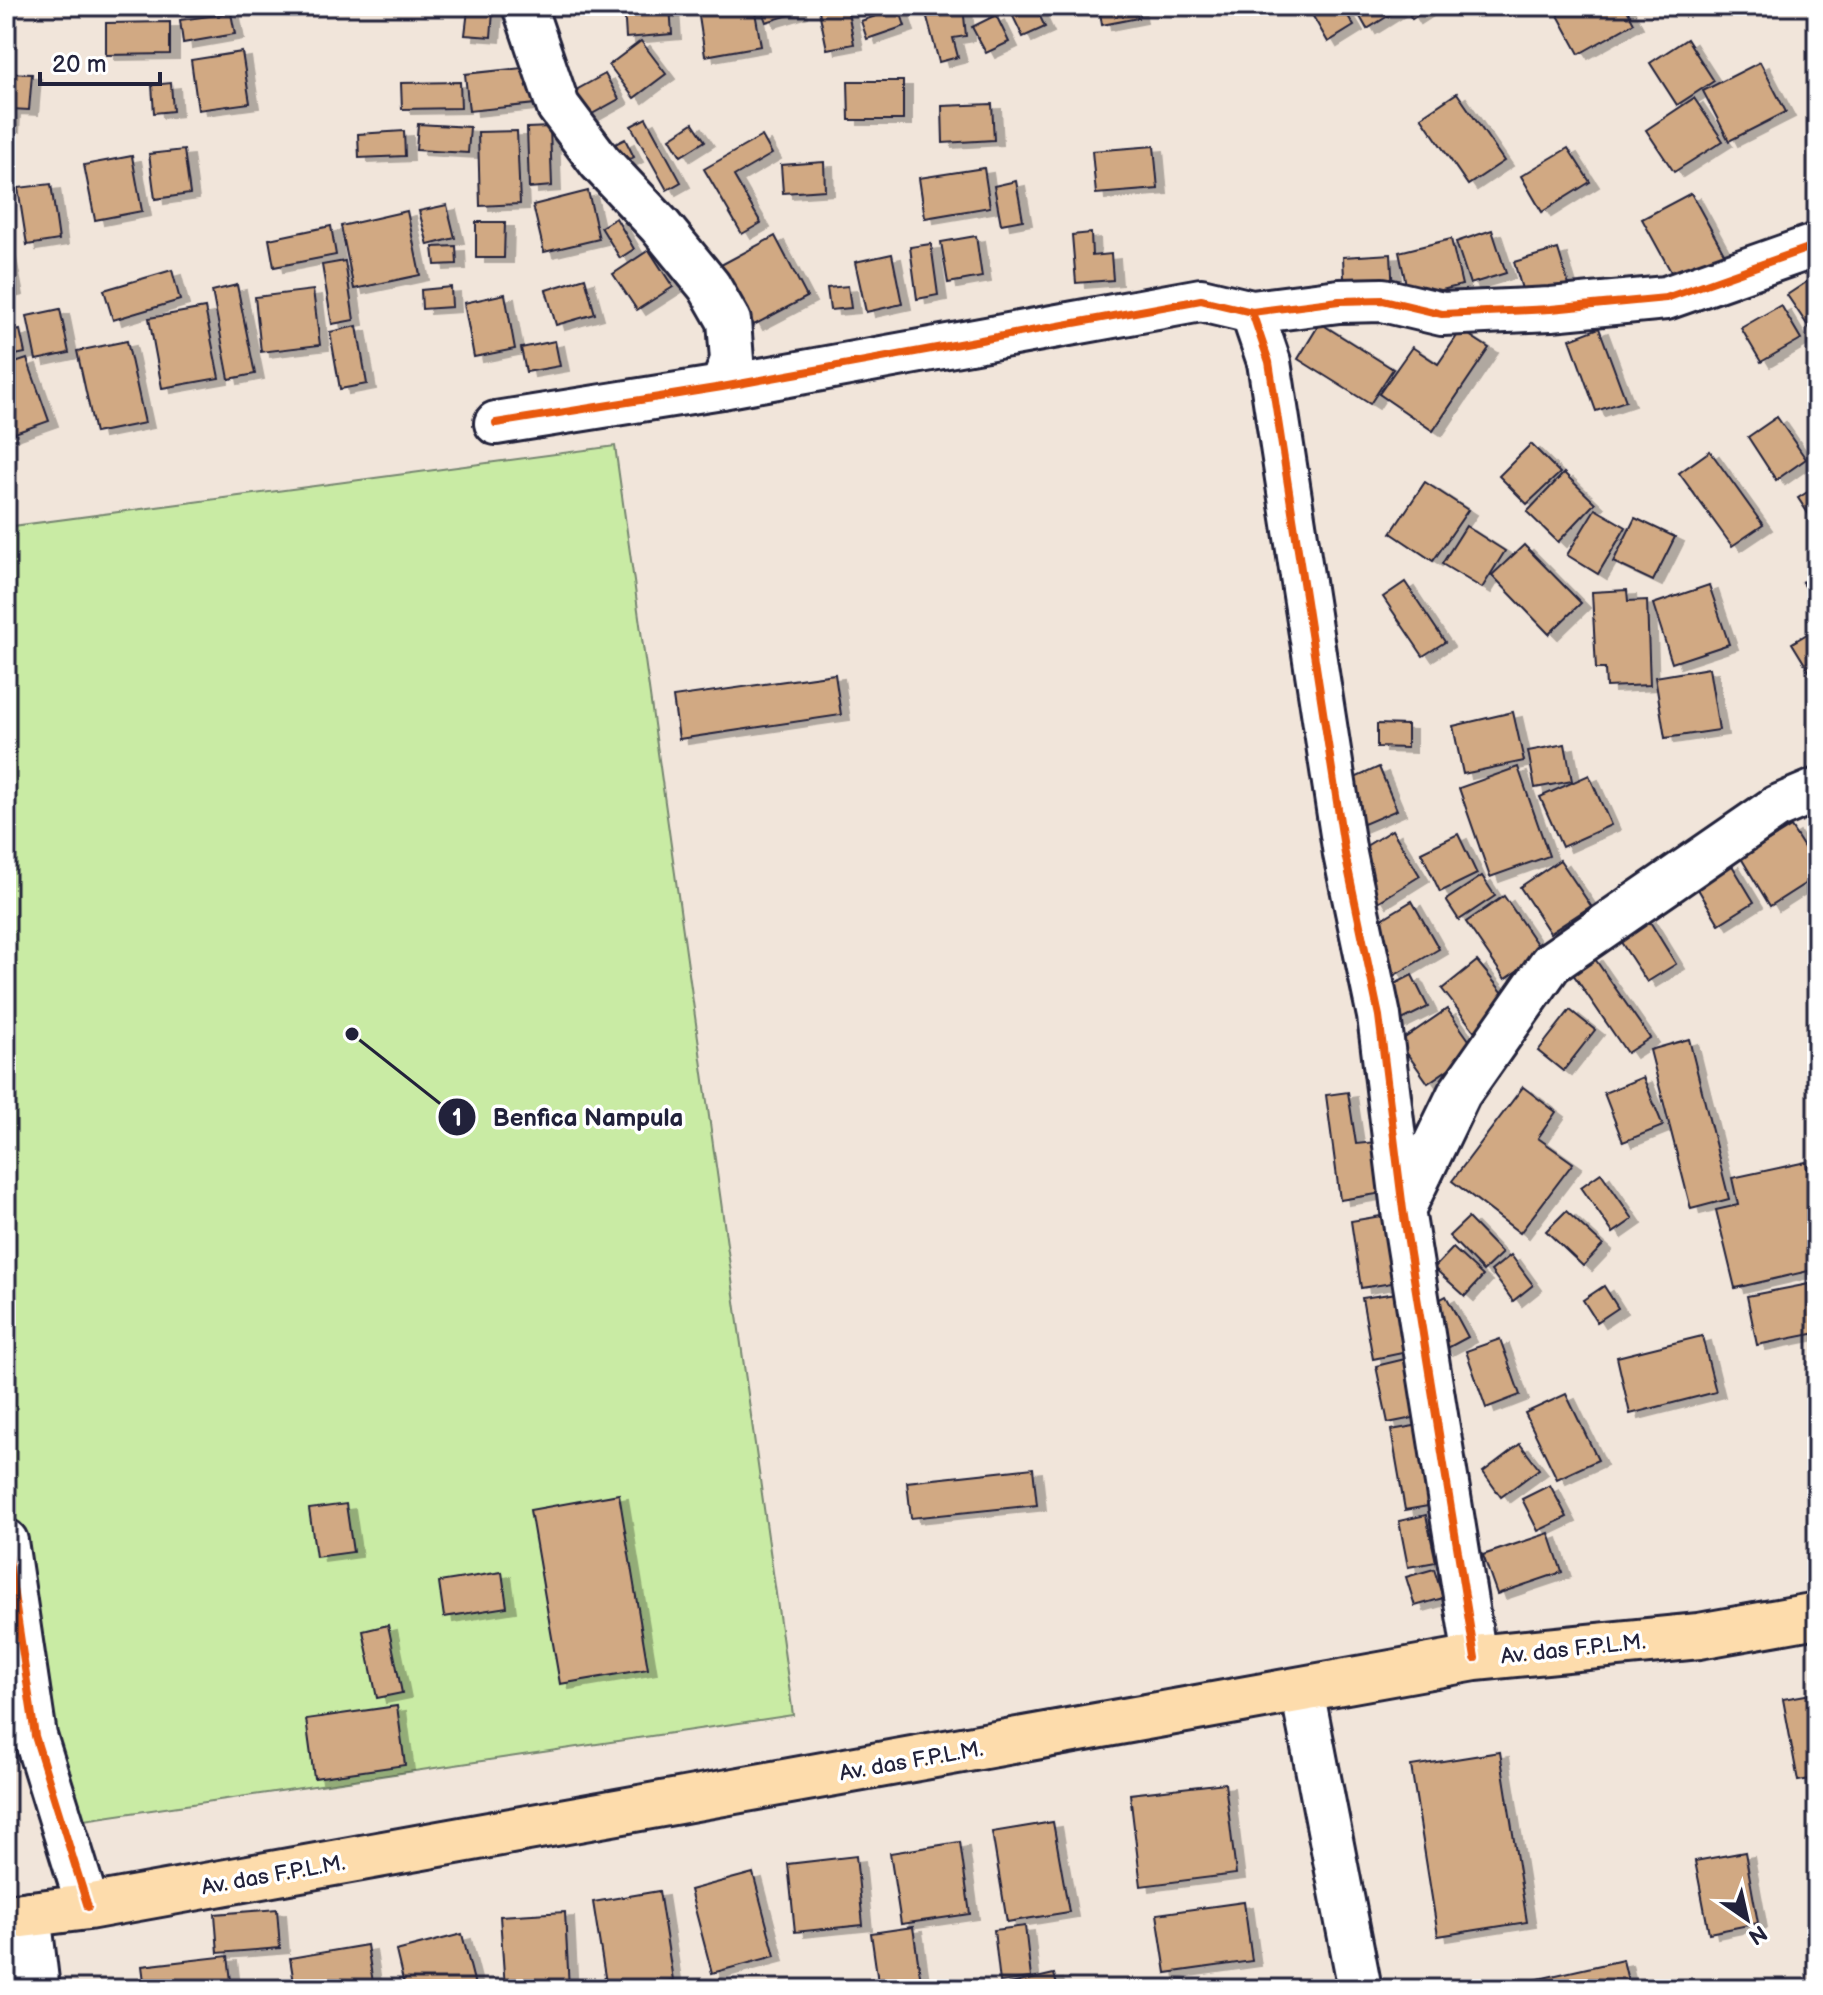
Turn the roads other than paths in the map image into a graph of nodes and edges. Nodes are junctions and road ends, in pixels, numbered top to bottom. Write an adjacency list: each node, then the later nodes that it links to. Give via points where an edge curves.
1 (524, 6): 4 (street, via 558,106 709,286 729,321 732,360)
2 (1817, 245): 3 (street, via 1666,298 1442,314 1383,300)
3 (1252, 312): 4 (street, via 1201,300); 7 (street, via 1269,362 1345,854 1379,1016)
4 (722, 387): 5 (street)
5 (496, 423)
6 (1817, 790): 7 (street, via 1777,807 1551,963 1459,1094)
7 (1403, 1210): 10 (street)
8 (6, 1541): 12 (street)
9 (1817, 1615): 10 (main road, Av. das F.P.L.M., via 1699,1636)
10 (1475, 1658): 11 (main road, Av. das F.P.L.M.)
11 (1302, 1690): 13 (main road, Av. das F.P.L.M.); 16 (street)
12 (20, 1740): 13 (street)
13 (88, 1907): 14 (main road, Av. das F.P.L.M.)
14 (17, 1915): 15 (street)
15 (38, 1989)
16 (1360, 1989)

